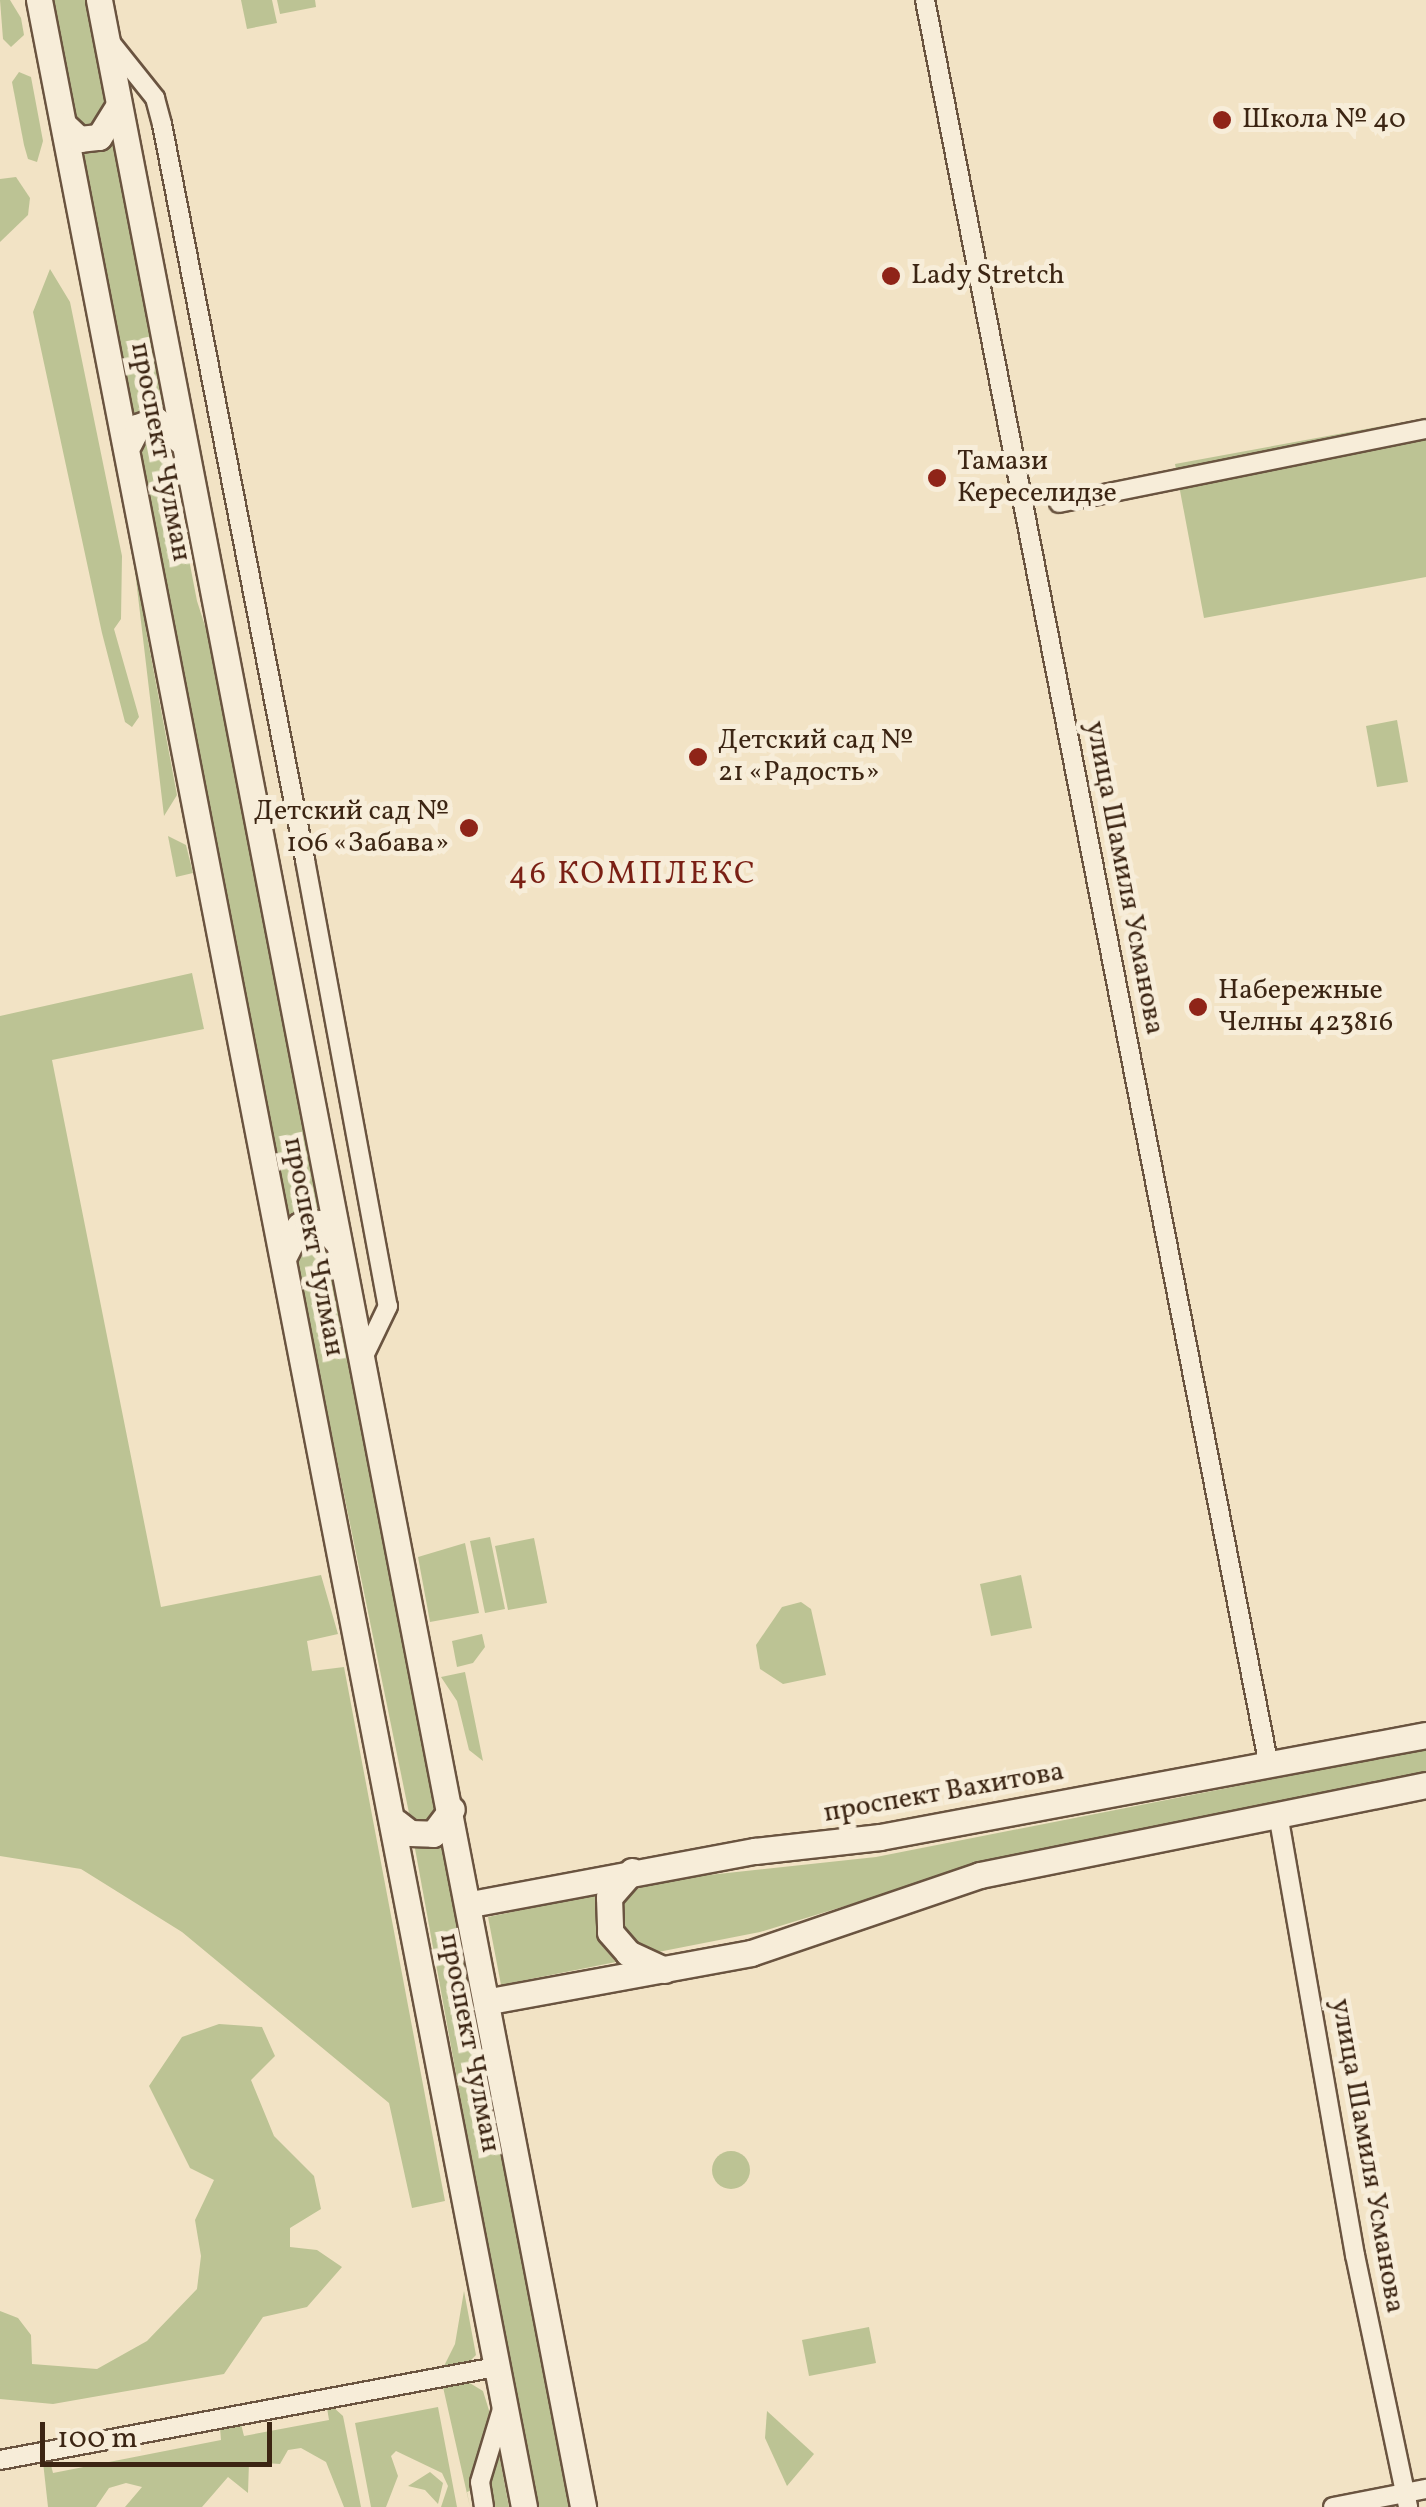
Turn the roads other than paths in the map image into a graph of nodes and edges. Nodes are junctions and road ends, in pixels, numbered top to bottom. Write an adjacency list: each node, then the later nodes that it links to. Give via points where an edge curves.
1 (39, 0): 6 (main road, проспект Чулман)
2 (99, 0): 4 (main road, проспект Чулман)
3 (924, 0): 15 (street, улица Шамиля Усманова)
4 (105, 36): 5 (main road, проспект Чулман); 13 (street, via 155,98 162,124 388,1306)
5 (118, 106): 6 (main road, via 99,137 79,139); 9 (main road, проспект Чулман)
6 (64, 124): 8 (main road, проспект Чулман)
7 (1426, 430): 10 (street)
8 (128, 442): 9 (main road, via 136,427 156,420); 12 (main road, проспект Чулман)
9 (182, 442): 11 (main road, проспект Чулман)
10 (1060, 503)
11 (336, 1241): 12 (main road, via 321,1224 299,1226); 13 (main road, проспект Чулман)
12 (284, 1256): 19 (main road, проспект Чулман)
13 (364, 1358): 17 (main road, проспект Чулман)
14 (1426, 1735): 15 (main road, проспект Вахитова)
15 (1269, 1766): 20 (main road, проспект Вахитова, via 880,1838)
16 (1426, 1784): 18 (main road)
17 (452, 1808): 19 (main road, via 434,1834 410,1833); 21 (main road, проспект Чулман)
18 (1278, 1814): 22 (main road, via 980,1875 751,1953); 28 (street, улица Шамиля Усманова)
19 (396, 1822): 24 (main road, проспект Чулман)
20 (632, 1871): 21 (main road, проспект Вахитова); 22 (main road, via 609,1897 610,1932 628,1953)
21 (471, 1904): 23 (main road, проспект Чулман)
22 (664, 1970): 23 (main road)
23 (490, 2001): 31 (main road, проспект Чулман)
24 (496, 2367): 25 (main road, проспект Чулман); 26 (street)
25 (504, 2405): 29 (street, via 480,2482); 30 (main road, проспект Чулман)
26 (0, 2460)
27 (1426, 2489): 28 (street)
28 (1406, 2500): 32 (street)
29 (484, 2507)
30 (524, 2507)
31 (583, 2507)
32 (1333, 2507)

